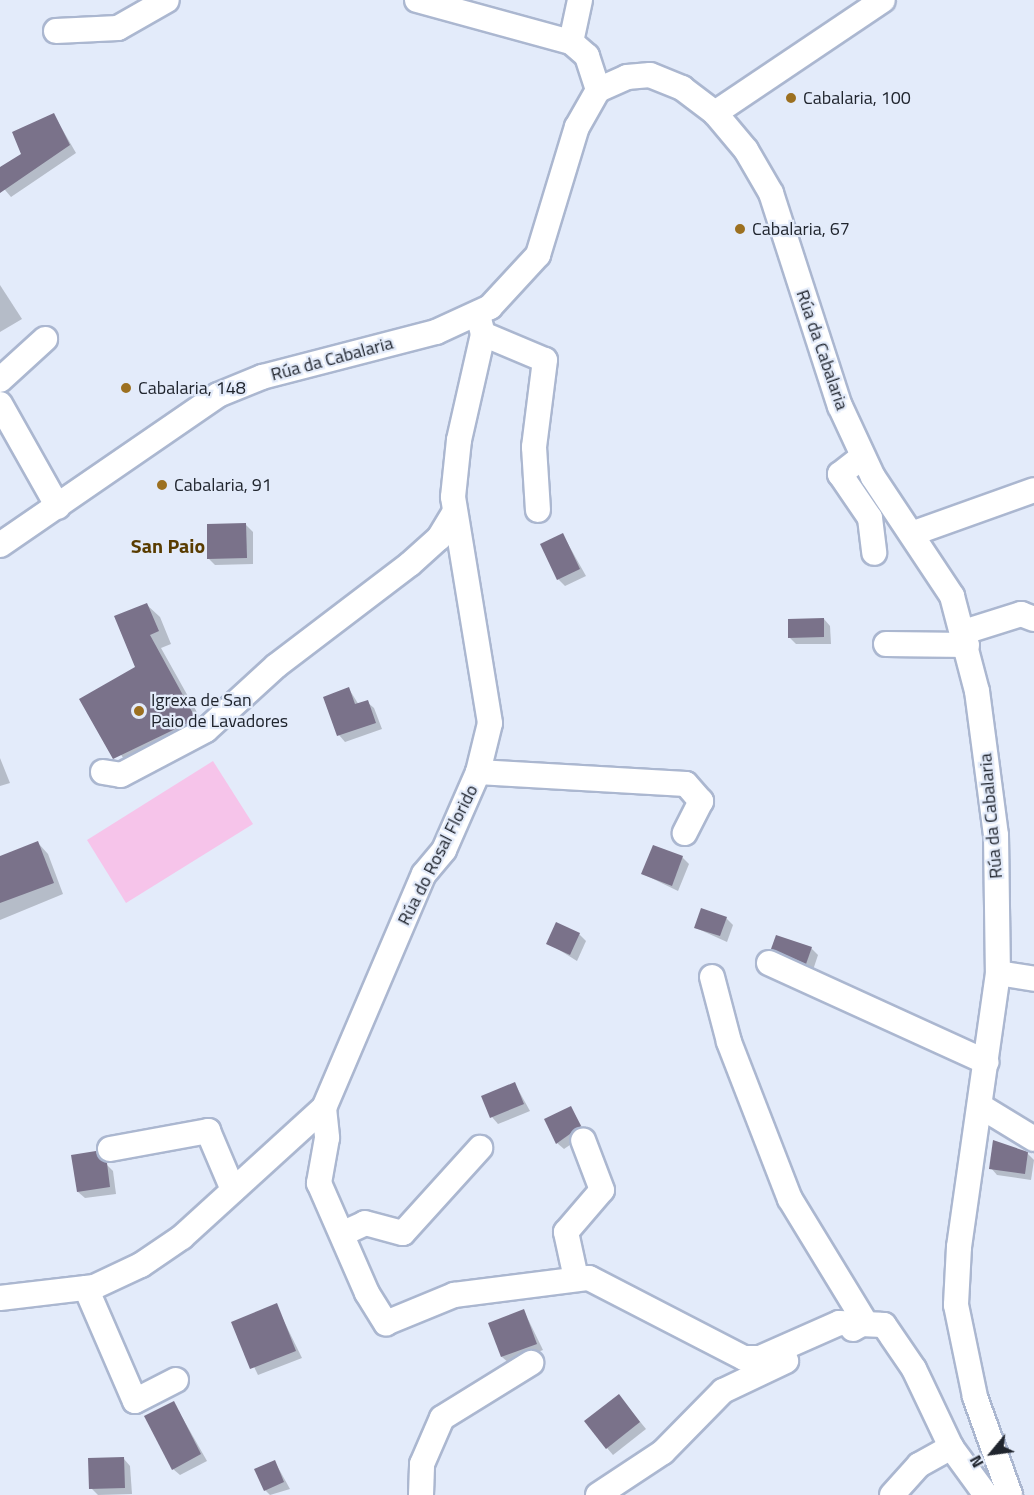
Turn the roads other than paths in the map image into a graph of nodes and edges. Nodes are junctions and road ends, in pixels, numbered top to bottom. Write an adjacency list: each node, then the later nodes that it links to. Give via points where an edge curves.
1 (167, 0): 5 (street, via 118,28)
2 (417, 0): 6 (street)
3 (580, 0): 6 (street)
4 (883, 0): 8 (street)
5 (57, 32)
6 (572, 42): 7 (street, via 587,56)
7 (598, 90): 8 (street, Rúa da Cabalaria, via 627,77 650,75 682,88); 9 (street, Rúa da Cabalaria, via 577,126 538,255)
8 (715, 113): 13 (street, Rúa da Cabalaria, via 746,150 771,193 823,357)
9 (480, 325): 15 (street, Rúa da Cabalaria, via 218,395); 16 (street, via 545,360 534,447); 17 (street, Rúa do Rosal Florido, via 459,440)
10 (45, 339): 11 (street)
11 (0, 380)
12 (0, 404): 15 (street)
13 (862, 457): 18 (street, Rúa da Cabalaria); 20 (street, via 840,474 870,518)
14 (1034, 490): 18 (street)
15 (58, 507): 19 (street, Rúa da Cabalaria)
16 (538, 510)
17 (454, 513): 24 (street, via 439,538 410,564 276,666 206,730 121,776); 25 (street, Rúa do Rosal Florido, via 487,678 490,723)
18 (915, 533): 22 (street, Rúa da Cabalaria, via 952,596)
19 (0, 545)
20 (874, 553)
21 (1034, 619): 22 (street, via 1021,614)
22 (966, 639): 23 (street); 28 (street, Rúa da Cabalaria, via 996,835)
23 (886, 644)
24 (103, 772)
25 (478, 772): 26 (street, via 686,784 701,801); 33 (street, Rúa do Rosal Florido, via 444,850 424,873)
26 (685, 833)
27 (769, 963): 31 (street)
28 (998, 973): 30 (street); 31 (street, Rúa da Cabalaria)
29 (712, 977): 43 (street, via 729,1042 790,1198)
30 (1034, 979)
31 (986, 1062): 32 (street, Rúa da Cabalaria)
32 (980, 1106): 34 (street); 51 (street, Rúa da Cabalaria, via 956,1305 975,1397)
33 (324, 1108): 38 (street, Rúa do Rosal Florido); 39 (street, via 327,1138 319,1183)
34 (1034, 1139)
35 (583, 1140): 40 (street, via 602,1190 566,1232)
36 (480, 1148): 39 (street, via 402,1233 365,1223)
37 (110, 1149): 38 (street, via 208,1131)
38 (234, 1190): 41 (street, Rúa do Rosal Florido, via 141,1265)
39 (344, 1233): 40 (street, via 367,1293 386,1323 454,1295)
40 (576, 1278): 43 (street, via 618,1291 744,1358 760,1358 839,1323)
41 (86, 1288): 42 (street, Rúa do Rosal Florido); 45 (street, via 135,1401)
42 (0, 1298)
43 (865, 1322): 46 (street, via 884,1325 898,1339); 48 (street, via 723,1391 663,1452)
44 (531, 1363): 47 (street, via 442,1418 423,1464)
45 (176, 1380)
46 (951, 1448): 49 (street, via 919,1465); 50 (street)
47 (421, 1495)
48 (598, 1495)
49 (892, 1495)
50 (986, 1495)
51 (1010, 1495)

